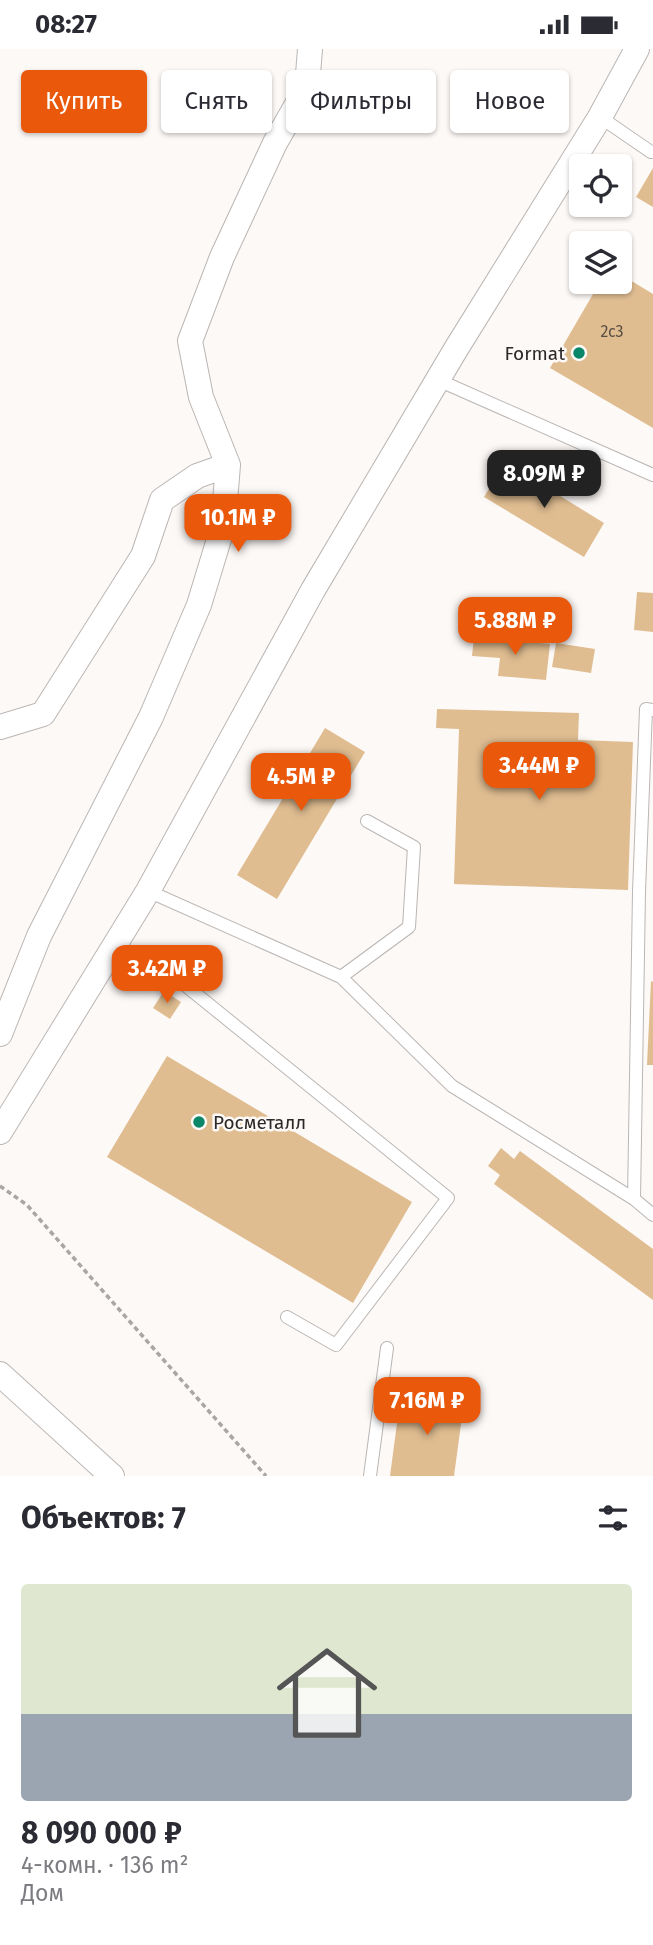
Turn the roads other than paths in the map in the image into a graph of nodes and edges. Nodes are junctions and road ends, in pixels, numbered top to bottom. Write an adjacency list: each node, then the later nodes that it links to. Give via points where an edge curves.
1 (310, 49): 6 (street, via 307,87 275,143 222,257 190,341 201,397)
2 (637, 49): 3 (street)
3 (600, 117): 4 (lane); 5 (street)
4 (651, 152)
5 (438, 380): 7 (lane); 11 (street, via 313,590)
6 (228, 465): 9 (street, via 197,476 162,500 143,556 43,714); 14 (street, via 223,526 199,605 151,717 39,936)
7 (653, 475)
8 (653, 710): 16 (lane, via 646,709 639,892)
9 (0, 727)
10 (367, 821): 13 (lane, via 414,847 409,927)
11 (148, 891): 12 (street); 13 (lane)
12 (110, 956): 15 (street); 18 (lane, via 180,981 448,1198 336,1345)
13 (341, 977): 16 (lane, via 452,1086)
14 (0, 1034)
15 (0, 1132)
16 (635, 1199): 17 (lane)
17 (653, 1215)
18 (286, 1317)
19 (387, 1348): 22 (lane)
20 (0, 1374): 21 (street)
21 (112, 1476)
22 (370, 1476)

